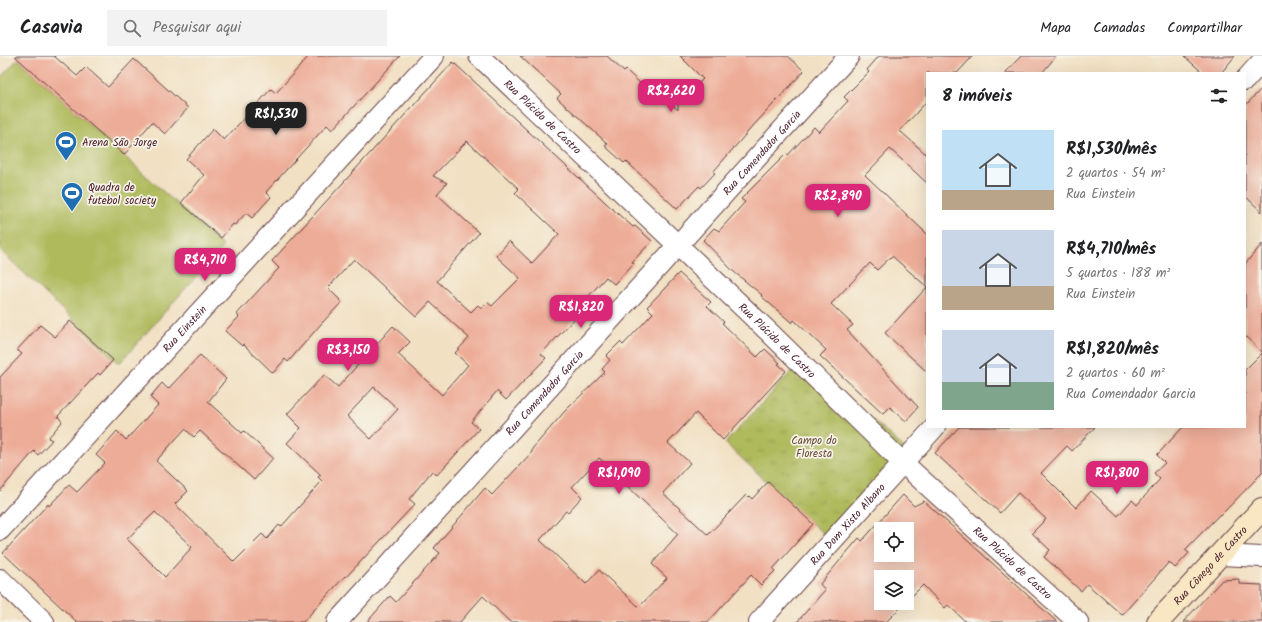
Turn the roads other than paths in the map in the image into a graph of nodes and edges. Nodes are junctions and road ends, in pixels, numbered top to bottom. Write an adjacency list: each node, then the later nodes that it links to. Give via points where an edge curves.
1 (434, 56): 10 (street, Rua Einstein)
2 (479, 56): 6 (street, Rua Plácido de Castro)
3 (849, 56): 6 (street, Rua Comendador Garcia)
4 (1262, 61): 5 (street)
5 (1246, 79)
6 (678, 246): 8 (street, Rua Plácido de Castro); 15 (street, Rua Comendador Garcia)
7 (934, 428): 8 (street, Rua Dom Xisto Albano)
8 (903, 463): 16 (street, Rua Dom Xisto Albano); 17 (street, Rua Plácido de Castro)
9 (1262, 509): 11 (main road, Rua Cônego de Castro)
10 (0, 530)
11 (1220, 555): 12 (street); 18 (main road, Rua Cônego de Castro)
12 (1262, 557)
13 (0, 579): 14 (street)
14 (44, 622)
15 (336, 622)
16 (759, 622)
17 (1078, 622)
18 (1158, 622)

